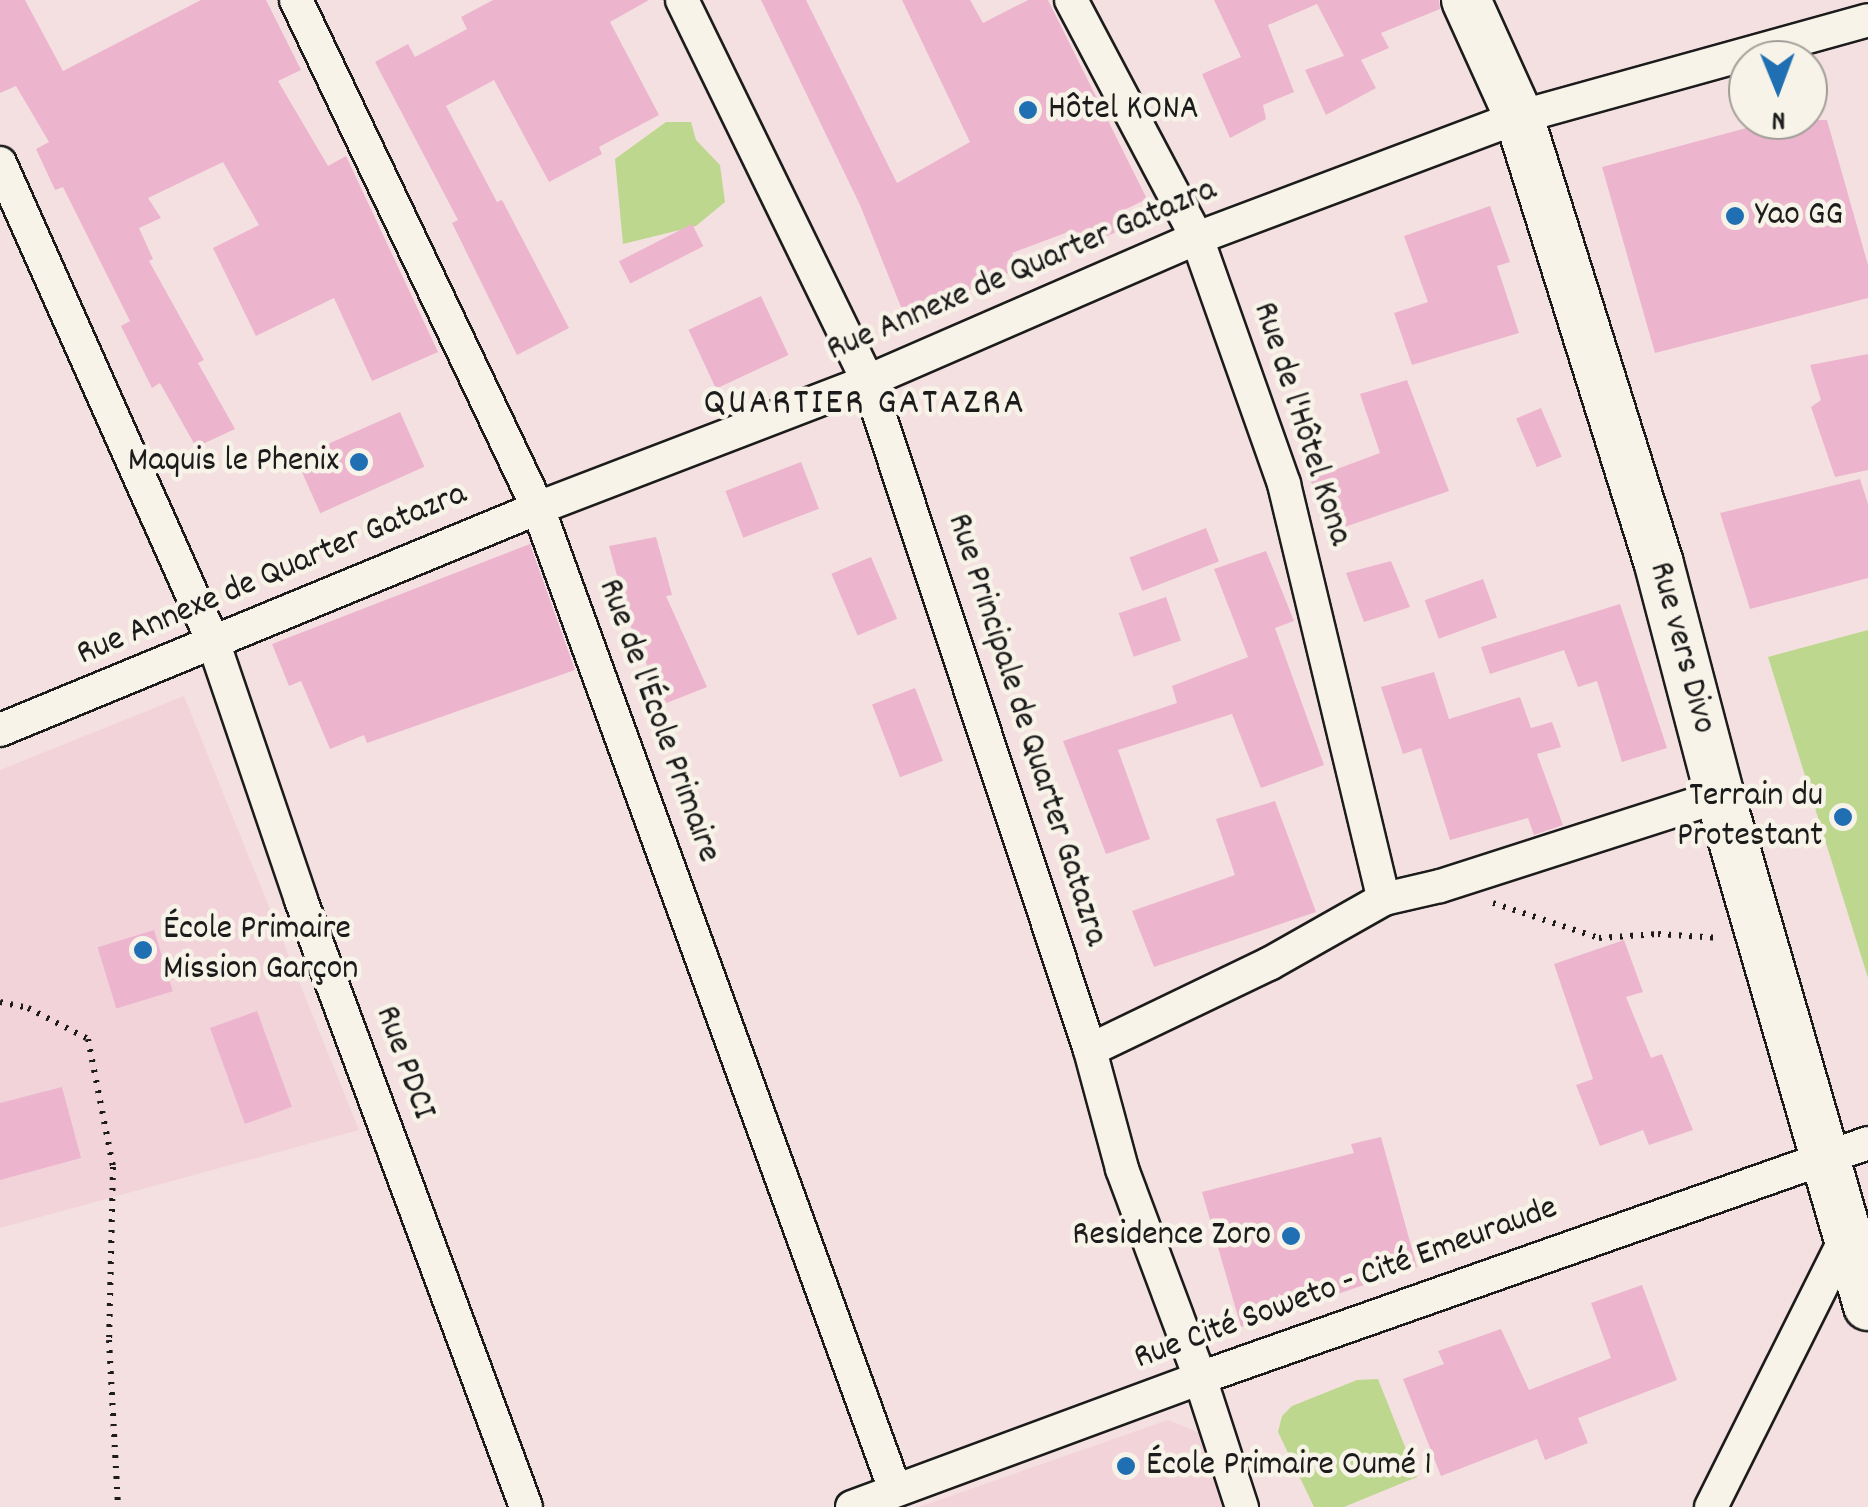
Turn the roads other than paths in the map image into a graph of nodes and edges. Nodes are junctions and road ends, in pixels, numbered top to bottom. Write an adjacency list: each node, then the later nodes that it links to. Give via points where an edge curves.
1 (296, 0): 10 (street, Rue de l'École Primaire)
2 (682, 0): 9 (street, Rue Principale de Quarter Gatazra)
3 (1071, 0): 8 (street, Rue de l'Hôtel Kona)
4 (1466, 0): 6 (main road, Rue vers Divo)
5 (1868, 20): 6 (street, Rue Annexe de Quarter Gatazra)
6 (1519, 117): 8 (street, Rue Annexe de Quarter Gatazra); 13 (main road, Rue vers Divo, via 1658,564)
7 (0, 163): 11 (street, Rue PDCI)
8 (1198, 238): 9 (street, Rue Annexe de Quarter Gatazra); 14 (street, Rue de l'Hôtel Kona, via 1284,484)
9 (868, 382): 10 (street, Rue Annexe de Quarter Gatazra); 15 (street, Rue Principale de Quarter Gatazra)
10 (538, 508): 11 (street, Rue Annexe de Quarter Gatazra); 20 (street, Rue de l'École Primaire)
11 (214, 644): 12 (street, Rue Annexe de Quarter Gatazra); 21 (street, Rue PDCI, via 301,900)
12 (0, 730)
13 (1720, 796): 14 (street); 16 (main road, Rue vers Divo, via 1765,938)
14 (1384, 899): 15 (street, via 1269,964)
15 (1090, 1050): 19 (street, Rue Principale de Quarter Gatazra, via 1122,1168)
16 (1847, 1149): 17 (main road, Rue vers Divo); 19 (street, Rue Cité Soweto - Cité Emeuraude)
17 (1847, 1236): 18 (main road, Rue vers Divo); 24 (street)
18 (1868, 1306)
19 (1200, 1378): 20 (street, Rue Cité Soweto - Cité Emeuraude); 23 (street, Rue Principale de Quarter Gatazra)
20 (895, 1490): 22 (street, Rue Cité Soweto - Cité Emeuraude)
21 (526, 1507)
22 (852, 1507)
23 (1242, 1507)
24 (1712, 1507)

